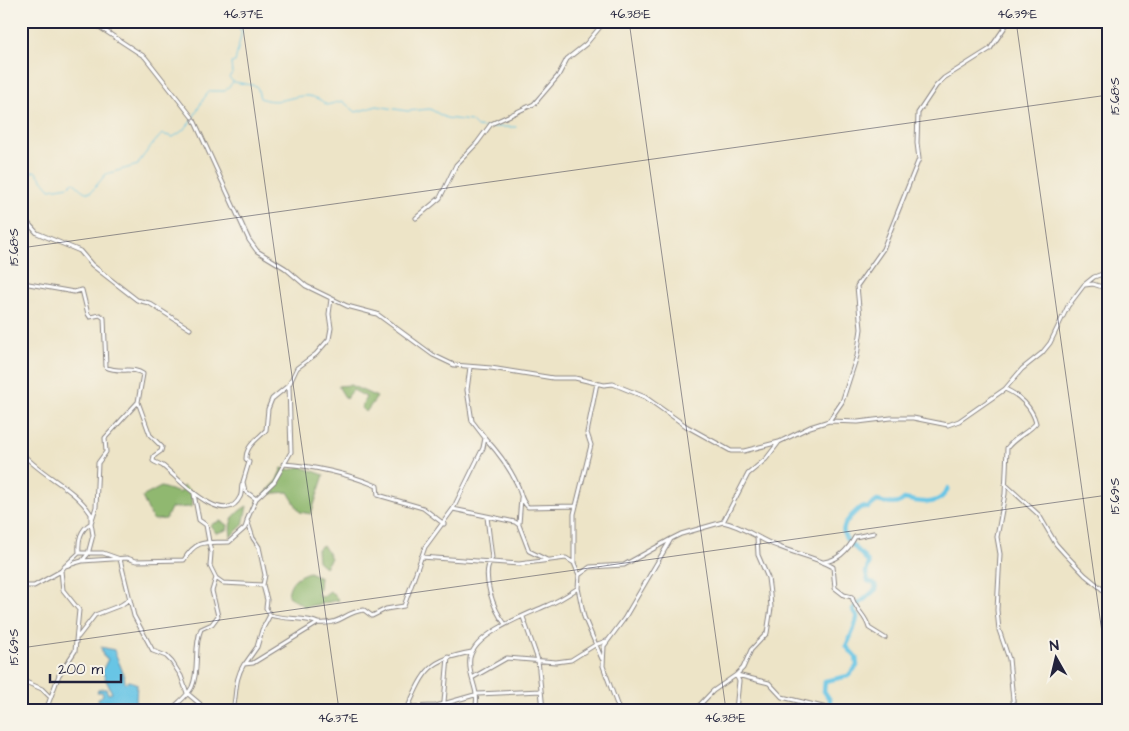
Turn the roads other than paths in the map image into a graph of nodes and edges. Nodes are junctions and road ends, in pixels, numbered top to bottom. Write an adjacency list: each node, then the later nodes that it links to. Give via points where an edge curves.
1 (90, 21): 10 (street, via 145,56 193,119 257,251 306,286)
2 (606, 21): 5 (street, via 586,44 567,59 558,76 534,104 491,124 456,165 440,198)
3 (1009, 21): 17 (street, via 990,49 936,86 918,113 919,158 882,249 857,286 861,330 858,356 842,402)
4 (21, 204): 11 (street, via 28,223 37,234 80,251 92,265 137,300 149,303)
5 (416, 218)
6 (1108, 272): 7 (street, via 1094,277)
7 (1084, 286): 9 (street, via 1093,284); 15 (street, via 1066,310 1045,350)
8 (21, 289): 16 (street, via 23,283 74,292 82,290 90,317 100,315 104,318 106,367 143,374)
9 (1108, 289)
10 (331, 299): 12 (street, via 377,314 434,355 454,365); 14 (street, via 329,340 297,368)
11 (190, 329)
12 (470, 368): 13 (street); 18 (street, via 467,390 472,420)
13 (597, 383): 19 (street, via 613,384 645,398 686,426 732,451); 27 (street, via 587,433 591,445)
14 (289, 385): 21 (street, via 291,452); 22 (street, via 272,399 266,430 247,450 249,462)
15 (1005, 389): 17 (street, via 951,425 913,418); 23 (street, via 1030,408 1036,423 1019,434 1007,448)
16 (138, 402): 24 (street, via 150,435 162,447 153,461); 32 (street, via 105,438 106,452 98,463 96,507)
17 (829, 421): 19 (street)
18 (485, 438): 25 (street, via 518,485); 28 (street)
19 (779, 442): 31 (street, via 743,480 736,500)
20 (21, 452): 32 (street, via 80,501 91,514)
21 (283, 464): 26 (street, via 274,482); 33 (street, via 369,482 377,486 378,495 423,508)
22 (243, 482): 24 (street, via 240,497 231,506 215,507); 26 (street, via 245,491)
23 (1005, 484): 56 (street, via 1039,515 1065,554); 91 (street, via 997,537 1000,554 997,610 999,630 1009,659)
24 (194, 494): 38 (street, via 199,520 206,525)
25 (521, 498): 27 (street, via 528,507); 34 (street)
26 (256, 499): 30 (street)
27 (576, 506): 46 (street)
28 (453, 509): 29 (street); 33 (street)
29 (487, 517): 34 (street); 47 (street, via 492,558)
30 (247, 520): 38 (street, via 245,528 229,542); 53 (street, via 261,556)
31 (722, 522): 36 (street); 37 (street)
32 (91, 523): 39 (street, via 83,528 78,542); 40 (street, via 93,535)
33 (444, 524): 41 (street, via 425,547)
34 (519, 525): 43 (street, via 529,551)
35 (874, 533): 45 (street, via 854,537 847,550 837,558)
36 (757, 537): 45 (street); 71 (street, via 758,555 768,578 771,608 767,633 751,650)
37 (671, 540): 50 (street, via 624,565 590,567); 64 (street, via 624,619)
38 (207, 542): 42 (street, via 198,545 184,560 149,562); 52 (street, via 211,553 210,566)
39 (79, 553): 40 (street); 48 (street)
40 (88, 554): 42 (street, via 103,553); 44 (street)
41 (421, 558): 47 (street); 60 (street, via 404,606 386,609 372,616 358,610 331,624)
42 (120, 559): 44 (street); 57 (street)
43 (549, 560): 46 (street, via 566,558); 47 (street)
44 (82, 562): 48 (street)
45 (823, 562): 62 (street, via 832,567 835,588 852,596 857,610 867,618 869,628)
46 (574, 563): 50 (street)
47 (488, 564): 61 (street, via 492,603)
48 (65, 566): 49 (street)
49 (61, 571): 54 (street, via 44,581); 63 (street, via 63,590 78,610)
50 (578, 575): 55 (street)
51 (21, 577): 54 (street)
52 (216, 578): 53 (street, via 223,583); 75 (street, via 212,591 218,616 212,624 201,629 198,636 195,671 191,688)
53 (264, 585): 58 (street, via 266,608)
54 (23, 586)
55 (578, 588): 59 (street); 65 (street, via 584,617)
56 (1108, 594)
57 (130, 599): 63 (street, via 95,615); 75 (street, via 134,616 153,651 172,662 188,691)
58 (270, 615): 60 (street); 70 (street, via 257,647)
59 (523, 617): 61 (street); 69 (street)
60 (318, 623): 70 (street, via 253,663)
61 (505, 624): 66 (street)
62 (885, 638)
63 (77, 639): 77 (street, via 76,651 67,660)
64 (606, 641): 65 (street); 68 (street)
65 (595, 645): 68 (street); 69 (street, via 571,660)
66 (472, 652): 67 (street); 72 (street)
67 (448, 657): 78 (street); 79 (street, via 424,673)
68 (602, 659): 87 (street)
69 (538, 660): 72 (street, via 507,658); 74 (street)
70 (244, 664): 83 (street, via 238,673)
71 (736, 675): 88 (street, via 713,690); 89 (street, via 739,681); 90 (street, via 769,683 782,698)
72 (472, 678): 76 (street)
73 (21, 680): 77 (street, via 42,689)
74 (541, 691): 76 (street); 86 (street)
75 (186, 693): 81 (street, via 179,705); 82 (street, via 200,704)
76 (478, 694): 78 (street); 85 (street)
77 (49, 696): 80 (street)
78 (444, 702): 79 (street, via 436,706)
79 (408, 707): 84 (street)
80 (46, 710)
81 (171, 710)
82 (200, 710)
83 (233, 710)
84 (398, 710)
85 (475, 710)
86 (543, 710)
87 (619, 710)
88 (695, 710)
89 (736, 710)
90 (835, 710)
91 (1014, 710)

